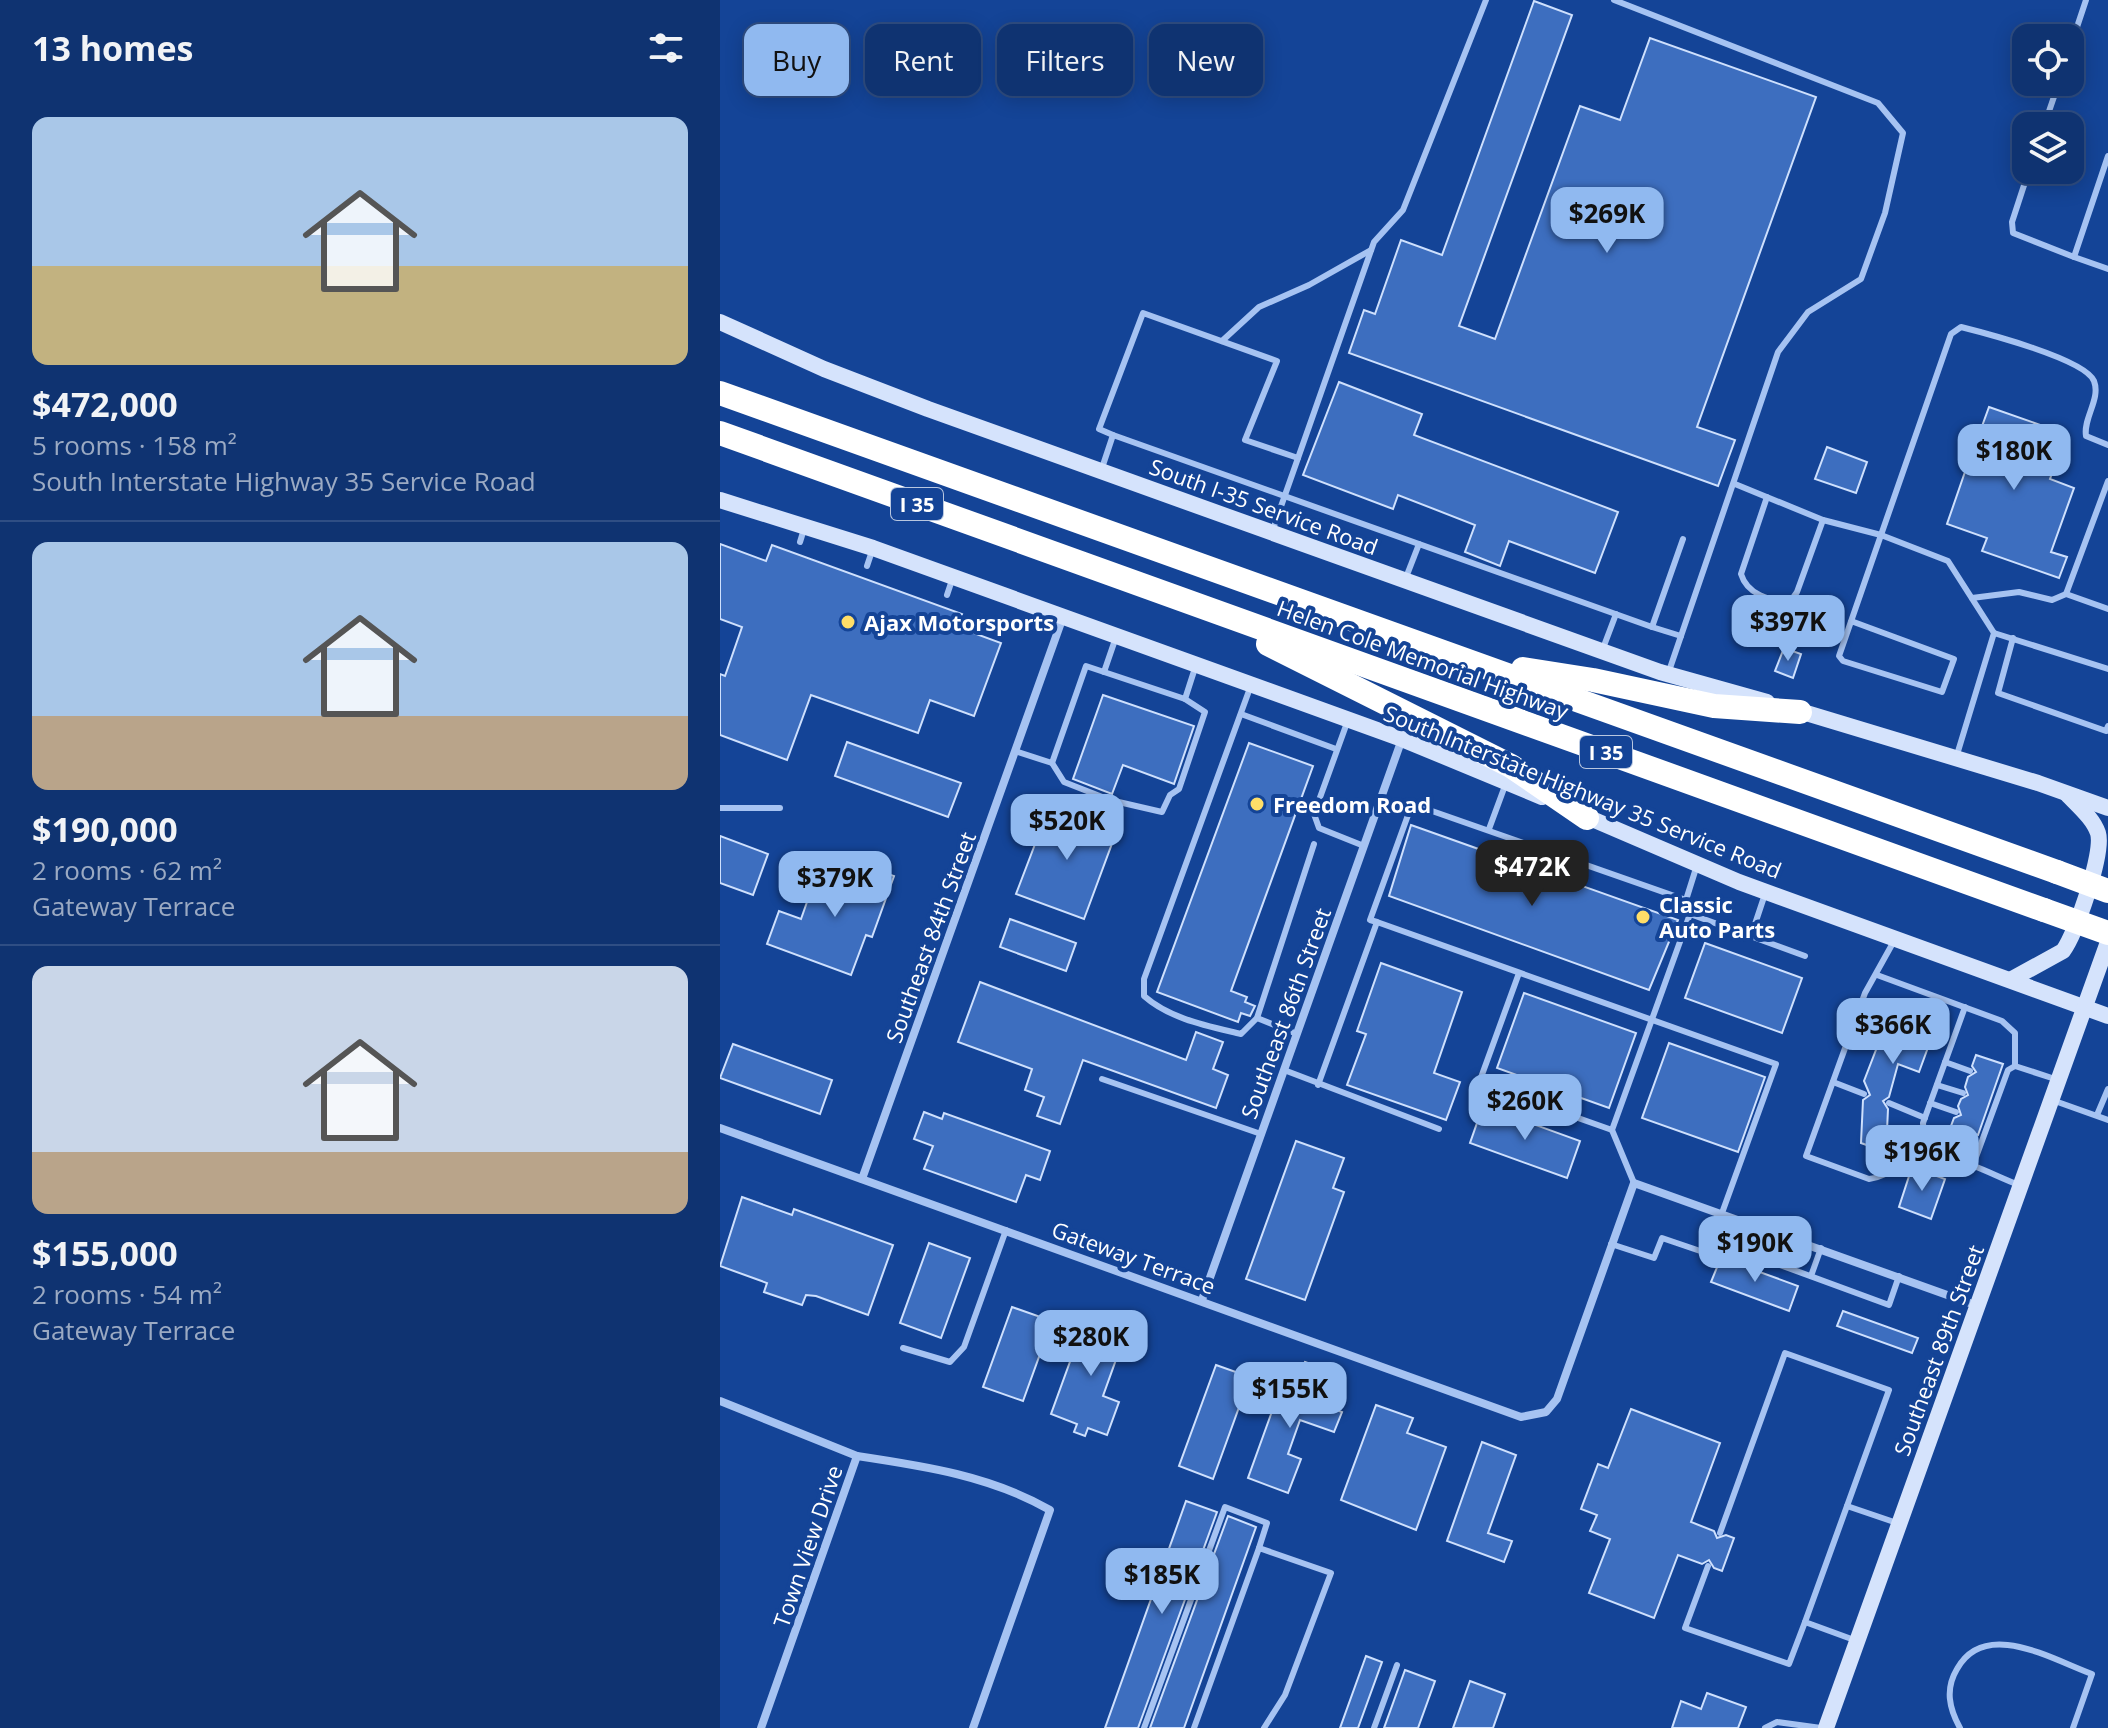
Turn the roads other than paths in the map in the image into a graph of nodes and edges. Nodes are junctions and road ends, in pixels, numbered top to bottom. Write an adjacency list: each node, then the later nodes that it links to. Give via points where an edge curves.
1 (1486, 0): 9 (lane, via 1403,210)
2 (1614, 0): 21 (lane, via 1878,103 1903,133 1885,213 1861,279 1808,312 1778,352)
3 (2086, 0): 4 (lane)
4 (2078, 24)
5 (2108, 156): 7 (lane)
6 (2024, 184): 10 (lane, via 2013,233)
7 (2097, 189): 8 (lane); 10 (lane)
8 (2108, 192)
9 (1372, 250): 13 (lane, via 1259,307); 18 (lane)
10 (2074, 257): 11 (lane)
11 (2108, 269)
12 (720, 322): 19 (main road, South I-35 Service Road, via 824,369)
13 (1222, 341): 16 (lane, via 1143,313 1099,429); 18 (lane, via 1277,361 1245,440)
14 (720, 393): 48 (highway, Helen Cole Memorial Highway / I 35)
15 (720, 433): 36 (highway, Helen Cole Memorial Highway / I 35)
16 (1113, 435): 19 (lane); 22 (lane)
17 (2108, 445): 27 (lane, via 2086,436 2095,388 2082,369 1961,327 1951,334)
18 (1298, 458): 22 (lane)
19 (1101, 471): 26 (main road, South I-35 Service Road)
20 (2108, 481): 34 (lane)
21 (1735, 484): 23 (lane); 45 (lane)
22 (1284, 497): 26 (lane); 29 (lane)
23 (1767, 497): 25 (lane); 25 (lane, via 1741,574 1752,592 1790,602)
24 (720, 500): 30 (main road, via 802,534)
25 (1823, 520): 27 (lane)
26 (1272, 532): 33 (main road, South I-35 Service Road)
27 (1881, 535): 37 (lane, via 1948,561); 41 (lane)
28 (1683, 539): 42 (lane)
29 (1419, 544): 33 (lane); 39 (lane)
30 (873, 548): 31 (lane); 32 (main road)
31 (867, 566)
32 (953, 577): 35 (lane); 40 (main road)
33 (1405, 580): 47 (main road, South I-35 Service Road)
34 (2066, 594): 37 (lane, via 2052,600 2019,592); 38 (lane)
35 (947, 595)
36 (1169, 595): 69 (highway, via 1511,766); 79 (highway, Helen Cole Memorial Highway / I 35, bridge)
37 (1972, 598): 43 (lane)
38 (2108, 609)
39 (1616, 614): 42 (lane); 47 (lane)
40 (1063, 616): 44 (main road, South Interstate Highway 35 Service Road); 61 (street, Southeast 84th Street)
41 (1851, 621): 41 (lane, via 1839,656 1843,661 1942,692 1954,659)
42 (1652, 627): 45 (lane)
43 (1994, 633): 46 (lane); 62 (lane)
44 (1116, 636): 49 (main road, South Interstate Highway 35 Service Road); 51 (lane)
45 (1681, 636): 52 (lane)
46 (2013, 638): 50 (lane); 58 (lane, via 1998,693 2106,731)
47 (1602, 651): 52 (main road, South I-35 Service Road)
48 (1468, 661): 55 (highway, via 1714,706); 74 (highway, Helen Cole Memorial Highway / I 35, bridge)
49 (1196, 665): 53 (main road, South Interstate Highway 35 Service Road); 54 (lane)
50 (2108, 669)
51 (1104, 672): 54 (lane); 63 (lane, via 1086,666)
52 (1668, 674): 55 (main road, South I-35 Service Road)
53 (1252, 685): 56 (lane); 57 (main road, South Interstate Highway 35 Service Road)
54 (1185, 699): 63 (lane, via 1205,712 1179,789 1162,812 1064,782)
55 (1800, 712): 62 (main road)
56 (1241, 714): 60 (lane); 90 (lane, via 1144,979 1144,996 1158,1008 1241,1034)
57 (1348, 720): 59 (main road, South Interstate Highway 35 Service Road); 60 (lane)
58 (2108, 726)
59 (1402, 739): 64 (main road, South Interstate Highway 35 Service Road); 72 (street, Southeast 86th Street)
60 (1336, 749): 72 (lane, via 1314,814 1319,828)
61 (1015, 751): 63 (lane); 118 (street, Southeast 84th Street)
62 (1956, 758): 65 (main road)
63 (1052, 763)
64 (1507, 781): 69 (main road, South Interstate Highway 35 Service Road); 70 (lane)
65 (2066, 793): 68 (main road); 86 (main road, via 2096,827 2095,866 2063,951)
66 (720, 808): 67 (lane)
67 (780, 808)
68 (2108, 808)
69 (1587, 818): 73 (main road, South Interstate Highway 35 Service Road)
70 (1489, 829): 76 (lane); 78 (lane, via 1412,804 1370,920)
71 (1314, 844): 90 (lane)
72 (1364, 846): 92 (street, Southeast 86th Street)
73 (1697, 865): 75 (main road, South Interstate Highway 35 Service Road); 76 (lane)
74 (2108, 891)
75 (1766, 892): 80 (lane); 81 (main road, South Interstate Highway 35 Service Road)
76 (1686, 900): 77 (lane)
77 (1690, 914): 80 (lane); 91 (lane)
78 (1377, 922): 84 (lane); 100 (lane)
79 (2108, 933)
80 (1751, 936): 83 (lane)
81 (1896, 938): 85 (lane); 86 (main road, South Interstate Highway 35 Service Road)
82 (2108, 942): 88 (main road, Southeast 89th Street)
83 (1805, 956)
84 (1519, 973): 91 (lane); 114 (lane, via 1479,1083)
85 (1877, 975): 87 (lane); 99 (lane, via 1865,993)
86 (2012, 979): 88 (main road, South Interstate Highway 35 Service Road)
87 (1965, 1007): 93 (lane); 94 (lane, via 2002,1021 2015,1033)
88 (2085, 1007): 89 (main road, South Interstate Highway 35 Service Road); 98 (main road, Southeast 89th Street)
89 (2108, 1016)
90 (1257, 1018): 92 (lane)
91 (1651, 1020): 114 (lane); 121 (lane, via 1776,1064)
92 (1297, 1034): 95 (street, Southeast 86th Street)
93 (1945, 1062): 96 (lane); 101 (lane)
94 (2015, 1066): 98 (lane); 117 (lane, via 2000,1082)
95 (1284, 1070): 100 (lane); 115 (street, Southeast 86th Street)
96 (1970, 1071)
97 (1102, 1079): 115 (lane)
98 (2058, 1080): 105 (main road, Southeast 89th Street)
99 (1833, 1082): 104 (lane); 116 (lane, via 1806,1156 1869,1179)
100 (1318, 1085): 113 (lane)
101 (1937, 1085): 103 (lane); 107 (lane)
102 (2108, 1089): 109 (lane)
103 (1963, 1093)
104 (1864, 1094)
105 (2052, 1100): 109 (lane); 120 (main road, Southeast 89th Street)
106 (1889, 1103): 110 (lane)
107 (1930, 1103): 108 (lane); 110 (lane)
108 (1956, 1112)
109 (2097, 1115): 111 (lane)
110 (1925, 1118): 116 (lane)
111 (2108, 1120)
112 (720, 1128): 118 (street, Gateway Terrace)
113 (1439, 1129)
114 (1612, 1130): 119 (lane)
115 (1261, 1134): 129 (street, Southeast 86th Street)
116 (1925, 1157): 117 (lane, via 1944,1157)
117 (1972, 1168): 120 (lane)
118 (862, 1179): 123 (street, Gateway Terrace)
119 (1634, 1183): 121 (street); 124 (street)
120 (2021, 1186): 130 (main road, Southeast 89th Street)
121 (1722, 1213): 122 (street)
122 (1751, 1223): 125 (street); 126 (lane)
123 (1006, 1230): 129 (street, Gateway Terrace); 131 (lane, via 964,1347 950,1362)
124 (1611, 1244): 126 (lane, via 1654,1258 1662,1238 1712,1255); 129 (street, Gateway Terrace, via 1557,1399 1536,1417 1508,1412)
125 (1821, 1248): 127 (lane); 128 (street)
126 (1742, 1251): 127 (lane)
127 (1811, 1276): 128 (lane, via 1889,1305)
128 (1899, 1276): 130 (street)
129 (1202, 1300)
130 (1978, 1306): 135 (main road, Southeast 89th Street)
131 (903, 1348)
132 (720, 1401): 133 (street, Town View Drive)
133 (857, 1456): 142 (street, Town View Drive); 143 (street, via 1013,1489 1050,1510)
134 (1847, 1506): 135 (lane); 136 (lane, via 1889,1390 1785,1353); 139 (lane)
135 (1899, 1524): 140 (main road, Southeast 89th Street)
136 (1720, 1533)
137 (1259, 1548): 144 (lane, via 1267,1523 1225,1507); 145 (lane); 146 (lane, via 1331,1573 1285,1695)
138 (1708, 1566): 139 (lane, via 1685,1628 1789,1664)
139 (1805, 1622): 140 (lane)
140 (1857, 1641): 149 (main road, Southeast 89th Street)
141 (1397, 1665): 147 (lane)
142 (761, 1728)
143 (973, 1728)
144 (1144, 1728)
145 (1194, 1728)
146 (1264, 1728)
147 (1374, 1728)
148 (1765, 1728): 149 (lane, via 1777,1722)
149 (1824, 1728)
150 (1960, 1728): 151 (lane, via 1950,1704 1953,1676 1971,1653 1998,1643 2092,1674)
151 (2073, 1728)

